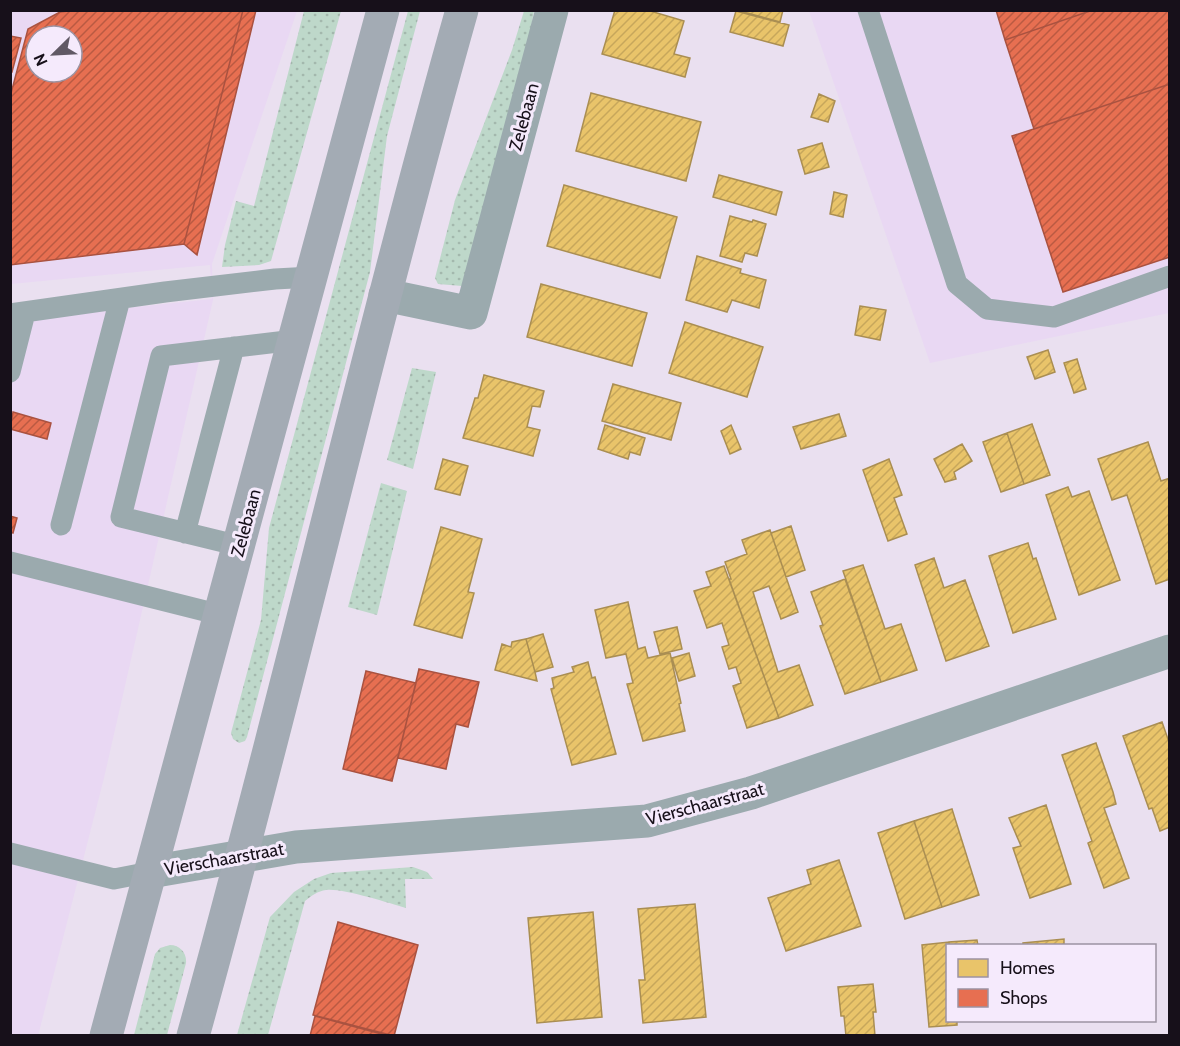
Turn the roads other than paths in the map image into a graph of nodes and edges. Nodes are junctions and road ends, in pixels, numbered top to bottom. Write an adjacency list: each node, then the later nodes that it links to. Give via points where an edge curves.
1 (383, 10): 6 (main road, Zelebaan)
2 (462, 10): 7 (main road)
3 (552, 10): 7 (street, Zelebaan, via 471,313)
4 (868, 10): 5 (lane, via 957,284 987,309 1054,317)
5 (1170, 276)
6 (312, 277): 8 (lane); 10 (main road, Zelebaan)
7 (385, 295): 20 (main road)
8 (120, 299): 9 (lane); 13 (lane)
9 (18, 314): 12 (lane)
10 (295, 339): 11 (lane); 15 (main road, Zelebaan)
11 (234, 347): 14 (lane); 14 (lane, via 161,356 121,517)
12 (10, 372)
13 (62, 525)
14 (185, 533): 15 (lane)
15 (240, 546): 17 (main road, Zelebaan)
16 (10, 562): 17 (lane)
17 (221, 615): 21 (main road, Zelebaan)
18 (1170, 651): 20 (street, Vierschaarstraat, via 751,793 647,822 296,847)
19 (10, 853): 21 (lane, via 114,879)
20 (243, 855): 21 (street, Vierschaarstraat); 23 (main road)
21 (150, 872): 22 (main road, Zelebaan)
22 (106, 1035)
23 (193, 1035)

